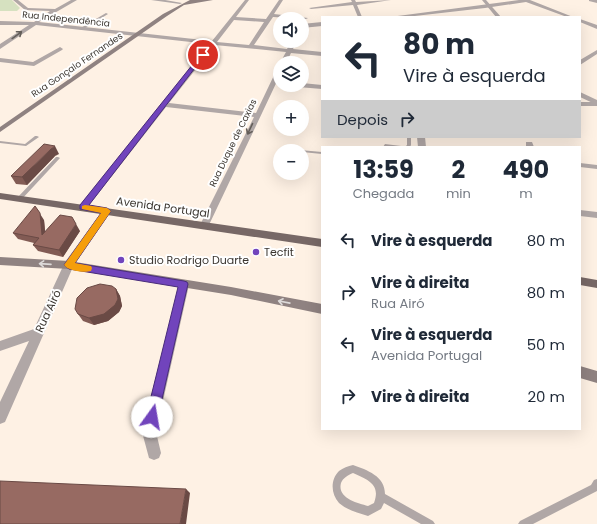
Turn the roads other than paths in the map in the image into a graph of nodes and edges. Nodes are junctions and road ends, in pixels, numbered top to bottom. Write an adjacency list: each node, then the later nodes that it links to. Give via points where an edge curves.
1 (15, 0): 19 (street, via 26,9)
2 (75, 0): 19 (street)
3 (153, 0): 13 (street)
4 (186, 0): 14 (main road)
5 (211, 0): 14 (main road)
6 (247, 0): 28 (street)
7 (280, 0): 23 (street)
8 (314, 0): 18 (street)
9 (389, 0): 15 (street)
10 (484, 0): 17 (street)
11 (526, 0): 17 (street); 27 (street)
12 (590, 0): 16 (street)
13 (181, 1): 22 (main road, Rua Gonçalo Fernandes)
14 (198, 1): 22 (main road, Rua Gonçalo Fernandes, via 183,4)
15 (354, 2): 18 (street); 24 (street)
16 (597, 2)
17 (490, 7): 25 (street); 26 (street)
18 (311, 8): 20 (street)
19 (54, 10): 32 (street)
20 (309, 12)
21 (107, 14): 36 (lane)
22 (165, 15): 37 (main road, Rua Gonçalo Fernandes)
23 (271, 15): 30 (street)
24 (360, 16)
25 (407, 16)
26 (498, 16)
27 (568, 16)
28 (233, 18): 30 (street); 38 (street)
29 (581, 20): 35 (street)
30 (267, 21): 40 (street)
31 (0, 23): 32 (street, Rua Independência)
32 (34, 23): 36 (street, Rua Independência); 39 (street, one-way to 32)
33 (321, 24): 34 (street)
34 (309, 25)
35 (597, 27)
36 (81, 29): 37 (street, Rua Independência)
37 (136, 35): 38 (street, Rua Independência); 57 (main road, Rua Gonçalo Fernandes)
38 (212, 43): 40 (street, Rua Independência); 54 (street)
39 (0, 47)
40 (250, 47): 43 (street, Rua Independência)
41 (290, 48): 43 (street)
42 (60, 49): 47 (street, via 34,64)
43 (289, 51): 45 (street, Rua Independência); 46 (street)
44 (597, 52): 48 (street)
45 (321, 54)
46 (286, 56)
47 (0, 60)
48 (581, 62)
49 (309, 86): 50 (street)
50 (321, 87)
51 (273, 89): 56 (street, Rua Duque de Caxias)
52 (581, 95): 53 (street)
53 (597, 103): 55 (street)
54 (164, 104): 56 (street); 67 (street)
55 (581, 104)
56 (257, 115): 71 (street, Rua Duque de Caxias, one-way to 71)
57 (0, 130)
58 (37, 137): 59 (lane, via 26,145)
59 (0, 142)
60 (309, 152): 61 (lane)
61 (321, 153)
62 (58, 158): 66 (lane)
63 (581, 165): 64 (street)
64 (597, 167)
65 (0, 196): 66 (main road, Avenida Portugal)
66 (19, 199): 67 (main road, Avenida Portugal)
67 (83, 207): 68 (main road, Avenida Portugal)
68 (107, 211): 71 (main road, Avenida Portugal); 74 (street, Rua Airó)
69 (581, 213): 70 (street)
70 (597, 215)
71 (205, 225): 72 (main road, Avenida Portugal)
72 (321, 243)
73 (0, 261): 74 (main road, one-way to 73)
74 (69, 265): 76 (main road); 79 (street, Rua Airó)
75 (581, 281): 77 (main road)
76 (184, 284): 78 (main road, one-way to 76); 84 (street, via 149,432)
77 (597, 284)
78 (321, 309)
79 (37, 333): 80 (street); 83 (street, Rua Airó)
80 (0, 346)
81 (581, 372): 82 (main road)
82 (597, 377)
83 (0, 417)
84 (154, 453)
85 (597, 483): 88 (lane, via 594,488)
86 (382, 497): 86 (lane, via 380,486 373,477 353,469 344,471 338,477 336,487 340,497 347,503 368,511 378,506); 87 (lane)
87 (430, 524)
88 (523, 524)

